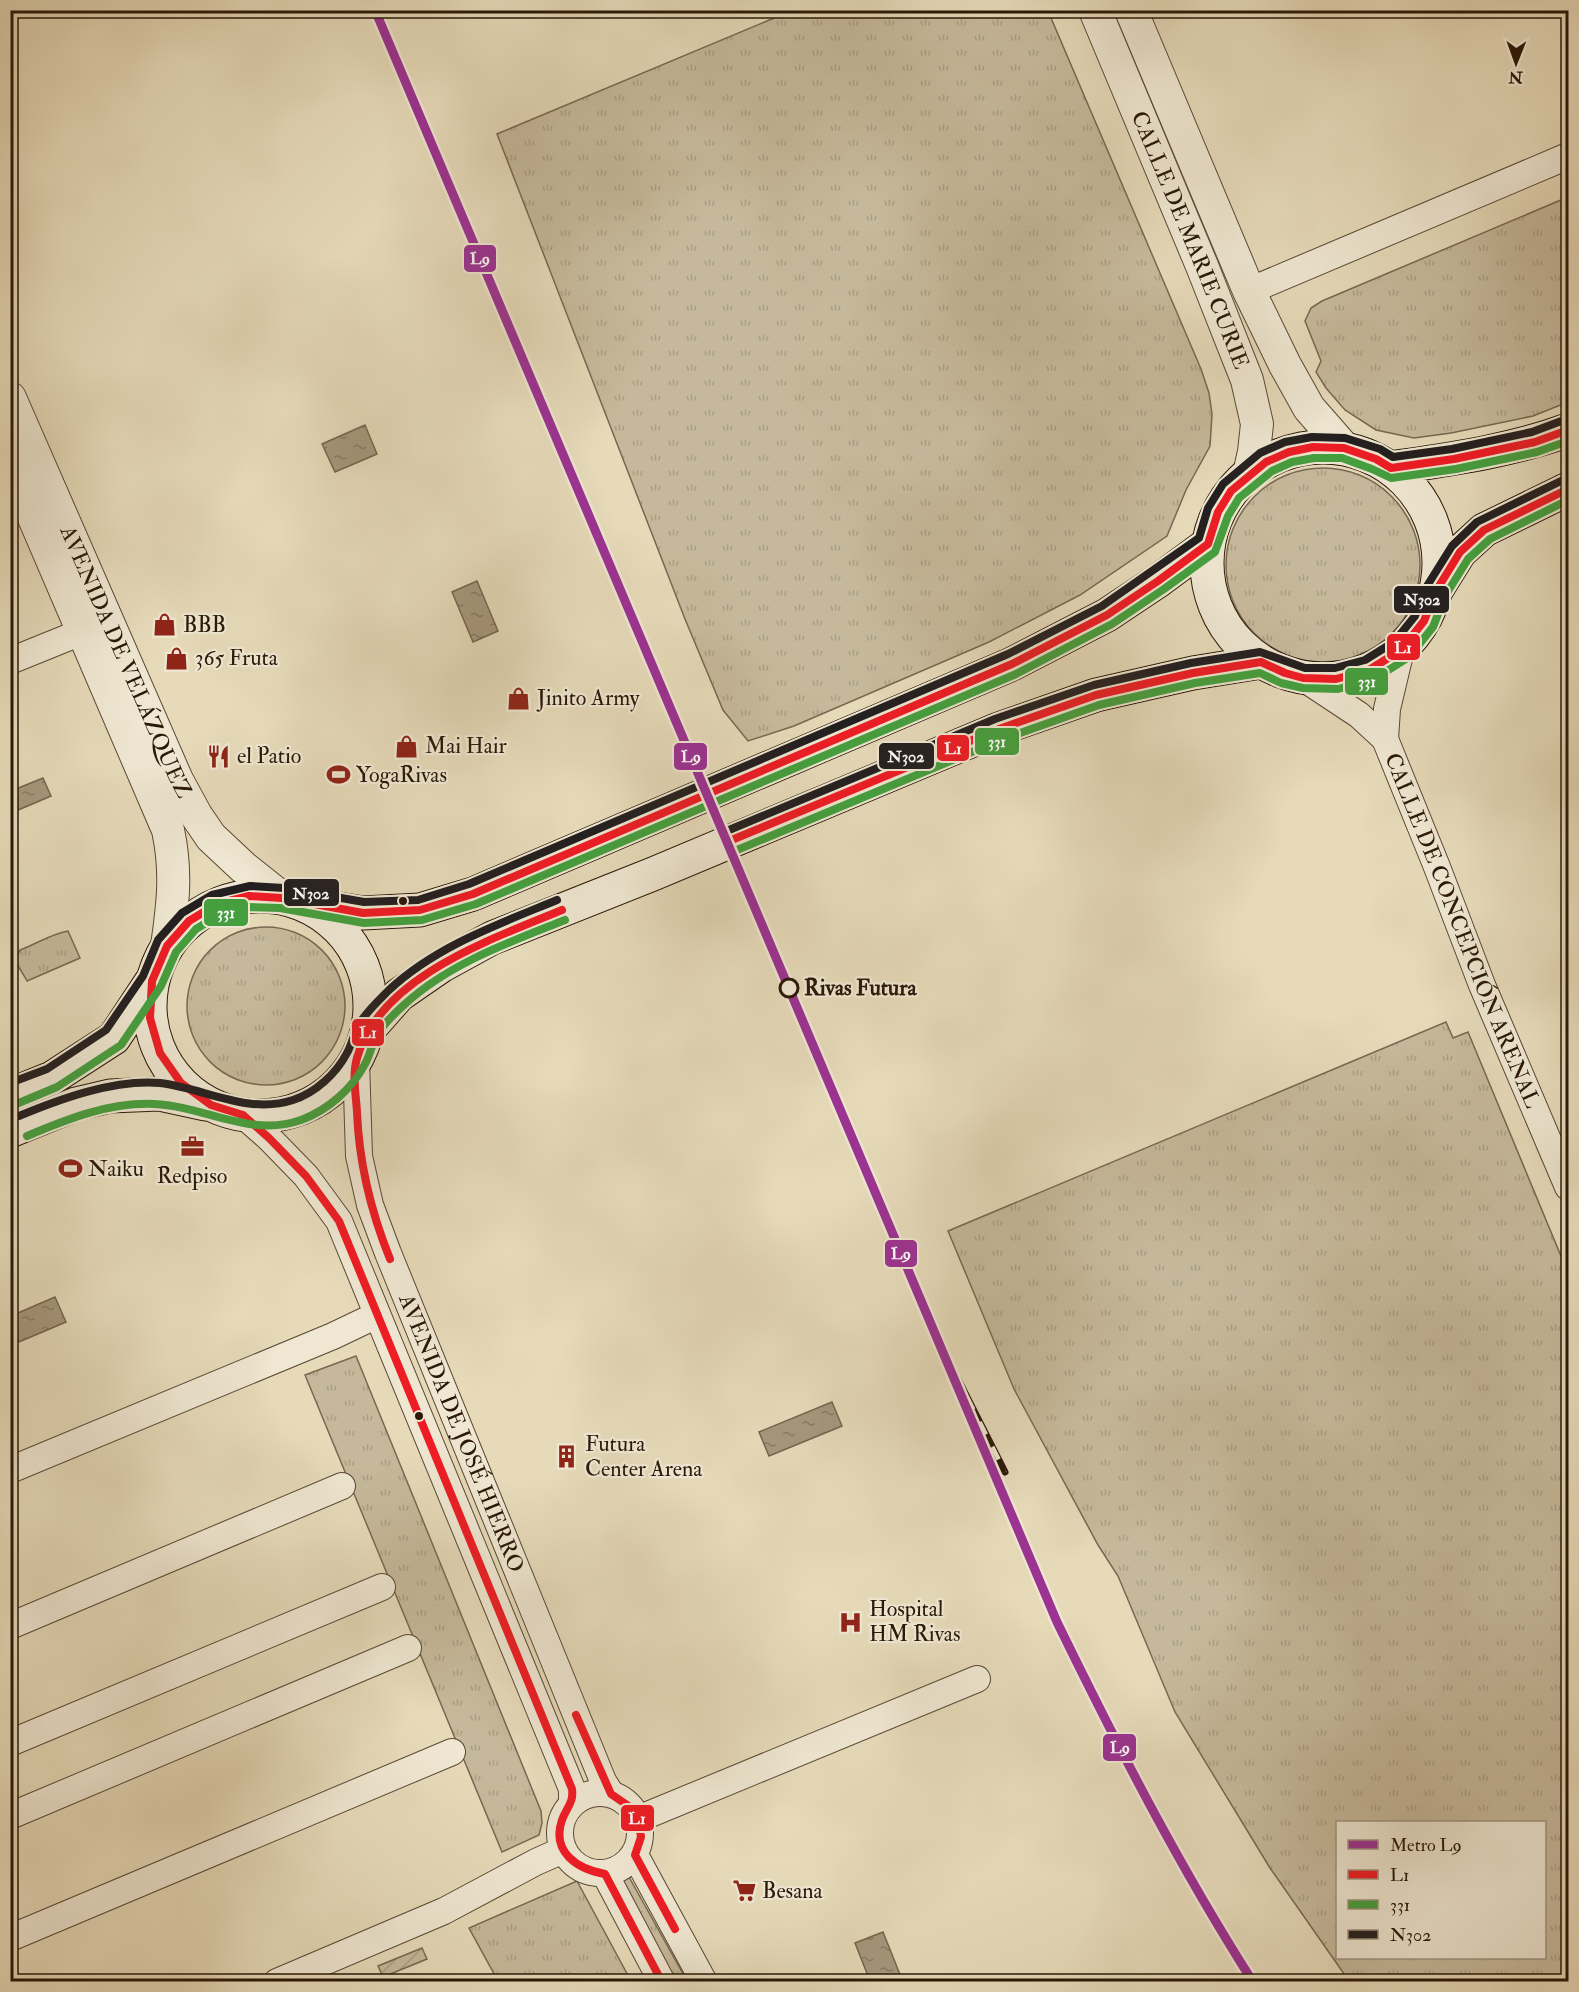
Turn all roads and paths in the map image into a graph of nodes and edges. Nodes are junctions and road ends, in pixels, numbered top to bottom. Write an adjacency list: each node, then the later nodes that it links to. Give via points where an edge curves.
1 (1095, 10): 10 (street, CALLE DE MARIE CURIE, via 1246,380 1257,424)
2 (1131, 10): 4 (street, CALLE DE MARIE CURIE)
3 (1569, 156): 4 (street)
4 (1249, 291): 7 (street, CALLE DE MARIE CURIE, via 1309,408)
5 (10, 398): 20 (street, AVENIDA DE VELÁZQUEZ, via 177,780 196,815 220,846)
6 (1569, 430): 9 (main road, via 1535,442)
7 (1344, 448): 9 (main road); 10 (main road, via 1313,447 1289,452)
8 (10, 462): 14 (street, AVENIDA DE VELÁZQUEZ)
9 (1390, 468): 13 (main road, via 1422,501 1434,528 1440,558)
10 (1249, 474): 12 (main road, via 1231,491 1218,512)
11 (1569, 489): 13 (main road, via 1484,530 1460,552)
12 (1208, 544): 17 (main road, via 1207,579 1217,612 1235,640); 20 (main road, via 1107,615 1012,664 473,894 420,910 363,913)
13 (1436, 591): 15 (main road, via 1424,621)
14 (84, 631): 16 (street); 21 (street, AVENIDA DE VELÁZQUEZ, via 168,830 174,865)
15 (1401, 650): 18 (main road, via 1369,670 1336,679); 19 (street, CALLE DE CONCEPCIÓN ARENAL, via 1387,709)
16 (10, 661)
17 (1261, 662): 18 (main road); 23 (main road, via 1096,695 999,729 802,810 492,938 399,995)
18 (1303, 678): 19 (street, CALLE DE CONCEPCIÓN ARENAL, via 1359,715)
19 (1385, 740): 29 (street, CALLE DE CONCEPCIÓN ARENAL, via 1482,985)
20 (291, 901): 21 (main road, via 249,896 217,904 189,921); 23 (main road, via 334,924 358,954 369,990)
21 (167, 946): 22 (main road)
22 (152, 981): 25 (main road, via 114,1038 52,1078); 26 (main road, via 150,1018 160,1053 181,1083)
23 (369, 1029): 24 (main road)
24 (356, 1060): 27 (main road, via 326,1095 296,1110 270,1116); 39 (street, AVENIDA DE JOSÉ HIERRO, via 359,1156 370,1205)
25 (10, 1095)
26 (212, 1105): 27 (main road); 28 (main road, via 159,1094 110,1096 76,1104)
27 (243, 1115): 30 (street, AVENIDA DE JOSÉ HIERRO, via 306,1176 339,1221)
28 (10, 1131)
29 (1569, 1187)
30 (377, 1315): 31 (street); 40 (street, AVENIDA DE JOSÉ HIERRO, via 572,1789)
31 (10, 1470)
32 (342, 1486): 34 (street)
33 (382, 1587): 37 (street)
34 (10, 1626)
35 (408, 1648): 41 (street)
36 (977, 1679): 42 (street)
37 (10, 1743)
38 (453, 1752): 46 (street)
39 (611, 1794): 40 (street, via 592,1794); 42 (street, via 630,1807)
40 (572, 1804): 43 (street, via 563,1818)
41 (10, 1816)
42 (638, 1819): 44 (street, via 640,1837)
43 (563, 1850): 45 (street, via 573,1864 588,1872); 47 (street, via 444,1911)
44 (635, 1855): 45 (street, via 622,1867); 49 (street)
45 (605, 1874): 48 (street)
46 (10, 1938)
47 (277, 1982)
48 (662, 1982)
49 (704, 1982)

